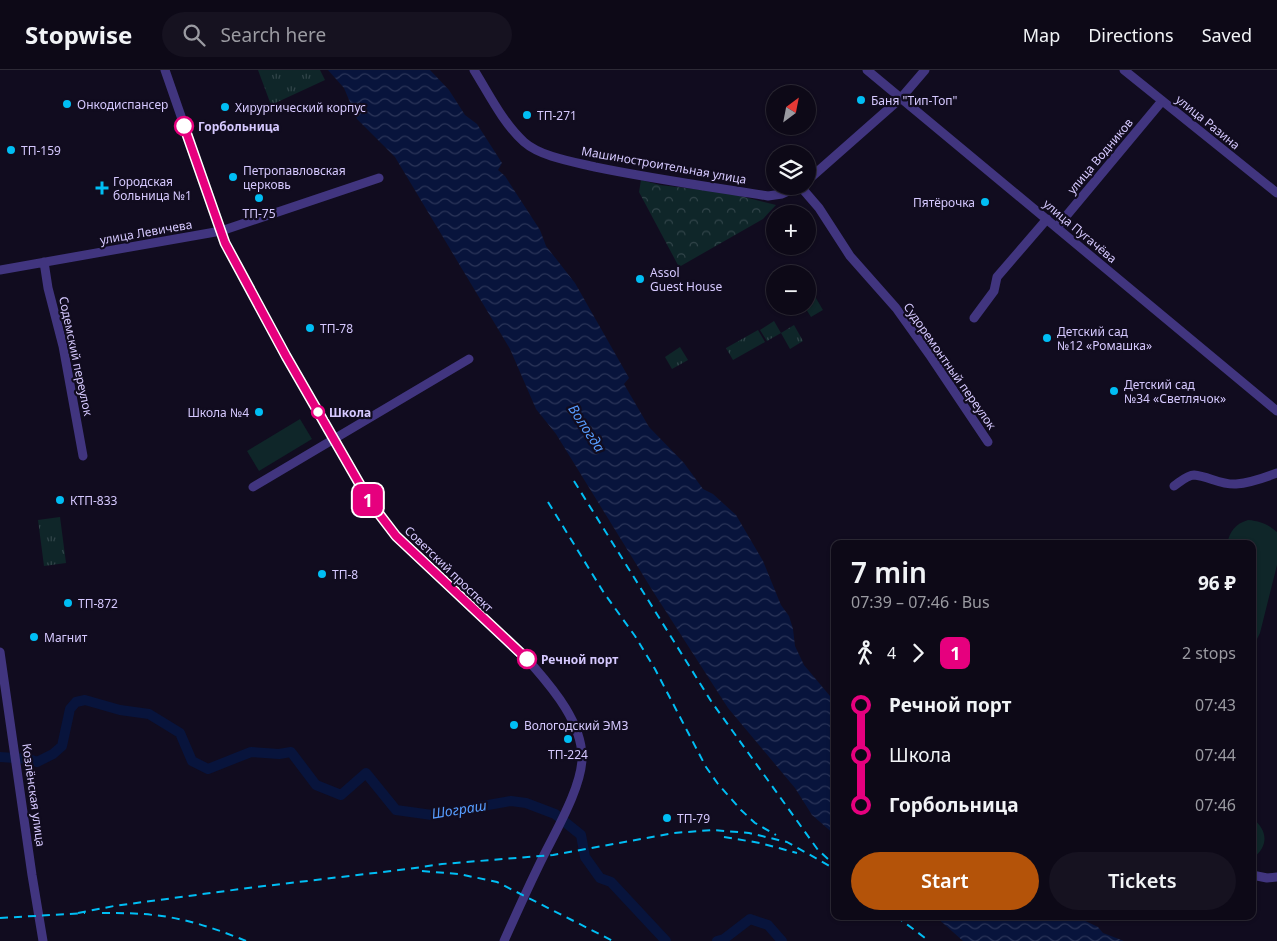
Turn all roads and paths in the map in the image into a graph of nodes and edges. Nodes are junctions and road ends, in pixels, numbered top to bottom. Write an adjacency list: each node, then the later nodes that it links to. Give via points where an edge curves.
1 (165, 70): 15 (street, Советский проспект)
2 (474, 70): 11 (street, Машиностроительная улица, via 509,125 525,143 540,152 636,175)
3 (867, 70): 6 (street, улица Пугачёва)
4 (925, 70): 6 (street)
5 (1124, 70): 7 (street, улица Разина)
6 (901, 98): 8 (street); 13 (street, улица Пугачёва)
7 (1162, 101): 10 (street, улица Разина); 14 (street, улица Водников)
8 (816, 173)
9 (379, 178): 15 (street, улица Левичева)
10 (1277, 193)
11 (775, 195)
12 (808, 195): 22 (street, Судоремонтный переулок, via 850,256 896,308)
13 (1047, 220): 14 (street, улица Пугачёва); 18 (street, via 998,277 994,291)
14 (1057, 227): 20 (street, улица Пугачёва)
15 (221, 231): 16 (street, улица Левичева); 21 (street, Советский проспект, via 286,356)
16 (44, 262): 17 (street, улица Левичева); 23 (street, Содемский переулок)
17 (0, 270)
18 (974, 318)
19 (469, 359): 21 (street)
20 (1277, 411)
21 (334, 438): 26 (street); 32 (street, Советский проспект, via 370,502 396,536 552,687 580,742 579,776)
22 (988, 442)
23 (83, 456)
24 (1277, 473): 25 (street, via 1235,484 1193,475)
25 (1174, 486)
26 (253, 487)
27 (0, 652): 28 (street, Козлёнская улица)
28 (1, 671): 31 (street, Козлёнская улица)
29 (1256, 876): 30 (street)
30 (1277, 877)
31 (43, 941)
32 (504, 941)

